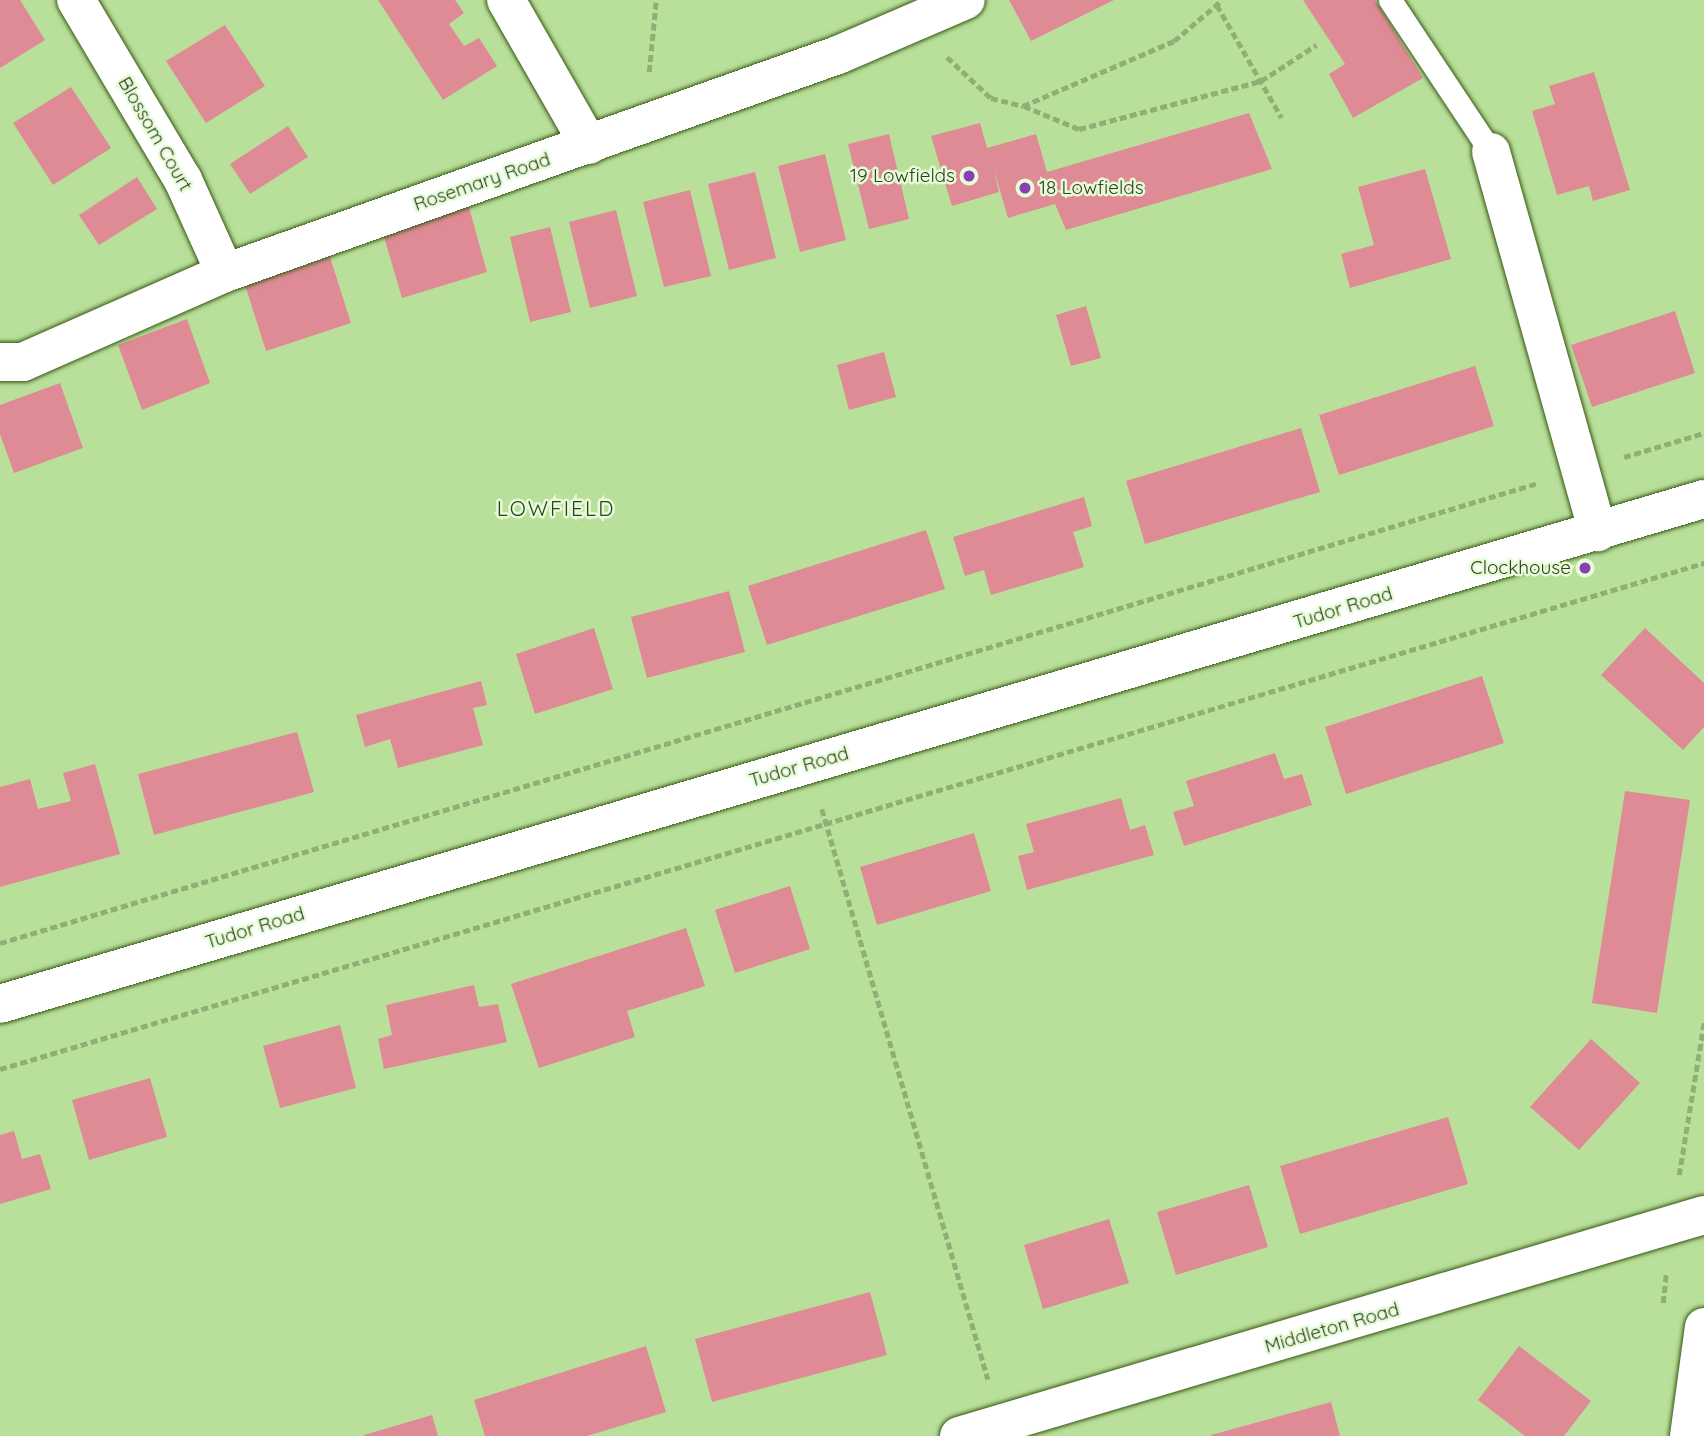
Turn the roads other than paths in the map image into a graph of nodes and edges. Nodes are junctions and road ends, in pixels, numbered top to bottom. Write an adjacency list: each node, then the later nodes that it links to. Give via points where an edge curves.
1 (76, 0): 7 (street, Blossom Court, via 183,180)
2 (506, 0): 5 (street)
3 (966, 0): 5 (street, Rosemary Road, via 893,32)
4 (1390, 0): 6 (lane)
5 (589, 145): 7 (street, Rosemary Road)
6 (1491, 152): 10 (street)
7 (225, 273): 8 (street, Rosemary Road, via 23,362)
8 (0, 362)
9 (1704, 499): 10 (street, Tudor Road)
10 (1598, 532): 11 (street, Tudor Road)
11 (0, 1004)
12 (1704, 1216): 14 (street, Middleton Road)
13 (1704, 1327): 15 (street)
14 (959, 1436)
15 (1689, 1436)

